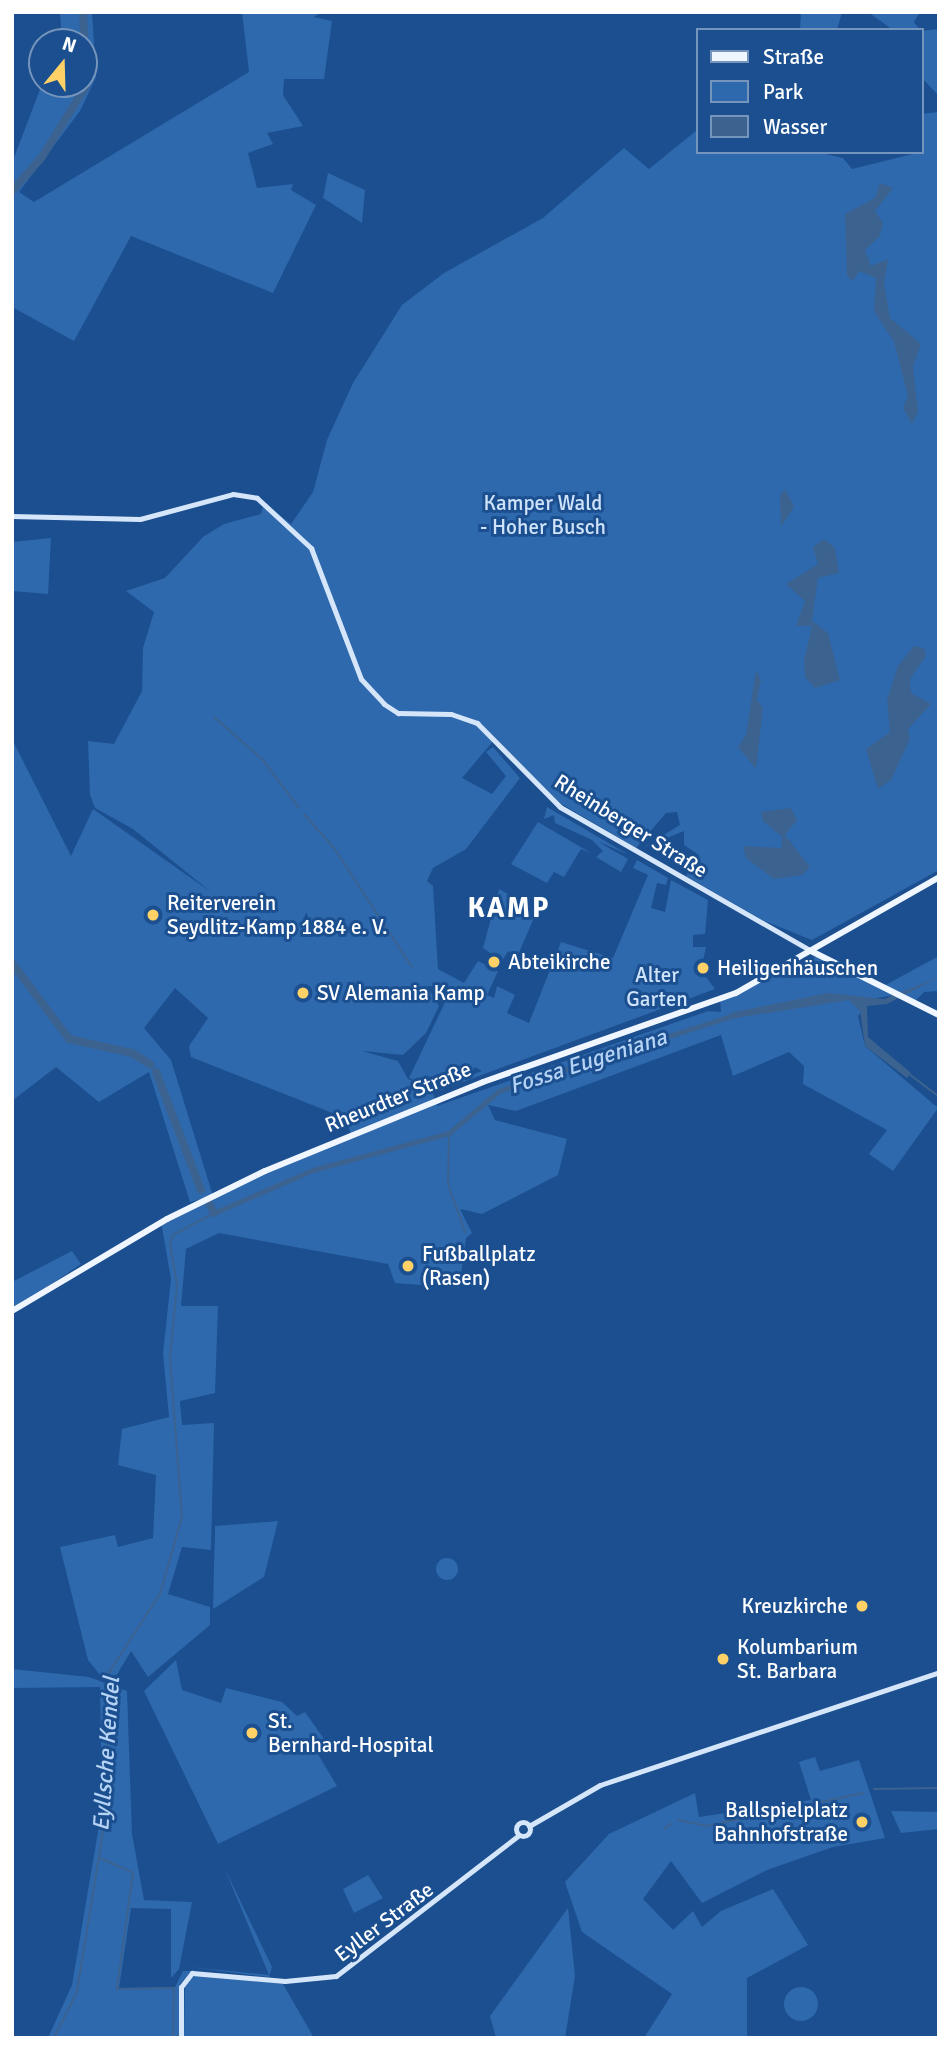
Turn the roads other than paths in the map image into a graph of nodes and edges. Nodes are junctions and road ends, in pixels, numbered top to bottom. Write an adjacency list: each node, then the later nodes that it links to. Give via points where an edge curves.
1 (12, 516): 3 (main road, Rheinberger Straße, via 140,519 243,494 290,524 312,548 361,679 390,710 451,714 477,723 560,807)
2 (939, 877): 3 (main road)
3 (811, 951): 4 (main road); 5 (main road, Rheurdter Straße, via 736,993 484,1082 265,1171 160,1223)
4 (939, 1015)
5 (12, 1311)
6 (939, 1672): 7 (main road, via 600,1785)
7 (529, 1825): 8 (main road, via 528,1834); 8 (main road, via 518,1824)
8 (519, 1835): 9 (main road, Eyller Straße, via 336,1976 292,1982 188,1975 181,1987)
9 (181, 2038)

